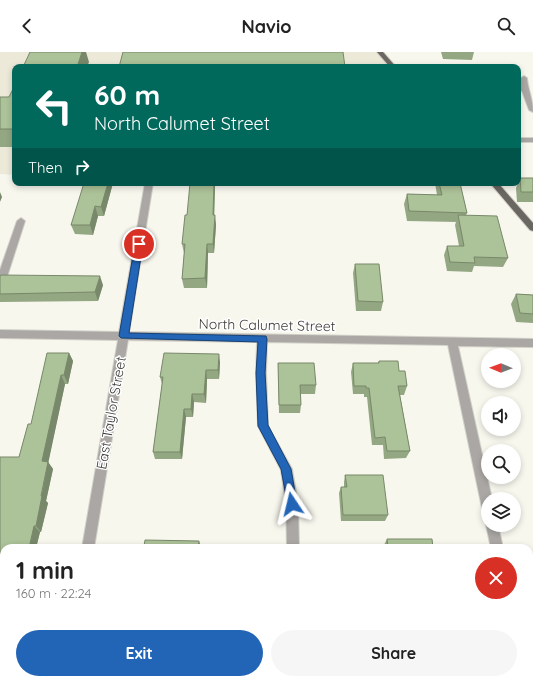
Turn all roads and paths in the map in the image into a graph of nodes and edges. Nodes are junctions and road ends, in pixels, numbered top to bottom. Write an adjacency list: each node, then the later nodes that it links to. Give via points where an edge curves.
1 (380, 52): 2 (main road)
2 (391, 64)
3 (524, 78): 4 (street)
4 (521, 89): 5 (street)
5 (533, 110)
6 (521, 140): 7 (street)
7 (533, 140)
8 (149, 186): 14 (street, East Taylor Street)
9 (497, 186): 11 (main road)
10 (21, 221): 12 (street)
11 (533, 228)
12 (0, 283)
13 (0, 334): 14 (street, North Calumet Street)
14 (124, 336): 15 (street, North Calumet Street); 20 (street, East Taylor Street)
15 (262, 339): 16 (street, North Calumet Street); 21 (street, via 263,426 286,469 292,504)
16 (452, 342): 17 (street, North Calumet Street); 18 (street)
17 (533, 343)
18 (485, 492)
19 (494, 532): 22 (street)
20 (89, 544)
21 (293, 544)
22 (496, 544)

